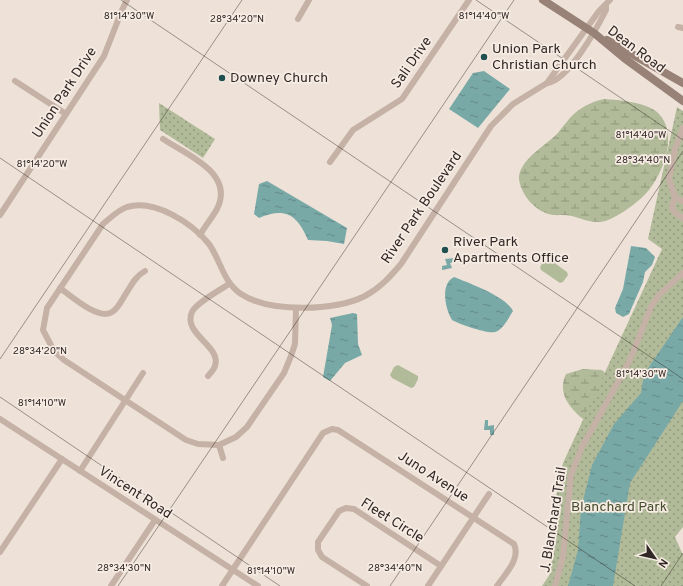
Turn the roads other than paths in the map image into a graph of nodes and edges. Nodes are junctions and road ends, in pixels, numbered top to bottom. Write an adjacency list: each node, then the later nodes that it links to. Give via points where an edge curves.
1 (127, 0): 11 (street, Union Park Drive, via 104,56)
2 (309, 0): 6 (street)
3 (469, 0): 14 (street, Sali Drive, via 402,99 354,130)
4 (543, 0): 7 (main road, Dean Road)
5 (610, 0): 7 (street, River Park Boulevard, via 606,10)
6 (298, 19)
7 (590, 31): 9 (main road, Dean Road); 10 (main road, Dean Road); 24 (street, River Park Boulevard, via 568,70 553,83 547,83 513,104 491,126 390,278 364,296 323,306)
8 (15, 81): 11 (street)
9 (683, 83)
10 (683, 101)
11 (66, 114): 17 (street, Union Park Drive)
12 (683, 128): 15 (street, via 675,149 669,179)
13 (163, 139): 19 (street, via 207,168 219,180 221,189 217,209)
14 (330, 162)
15 (675, 197): 16 (street); 18 (street, via 672,207 674,212)
16 (683, 201)
17 (0, 215)
18 (683, 218)
19 (200, 235): 22 (street, River Park Boulevard, via 216,256); 23 (street, River Park Boulevard, via 166,211 151,206 126,207 103,224)
20 (145, 271): 23 (street, via 138,275 116,308 102,315)
21 (683, 273): 45 (street, J. Blanchard Trail, via 658,296 630,360 582,447 571,475 563,558)
22 (229, 284): 24 (street, River Park Boulevard, via 252,299 266,304); 26 (street, via 192,312 190,321 193,329 216,359 215,367)
23 (60, 288): 27 (street, River Park Boulevard, via 47,308 44,320 48,342 64,360)
24 (296, 308): 29 (street, River Park Boulevard, via 295,344 284,372 247,427 236,437)
25 (142, 373): 27 (street)
26 (208, 376)
27 (125, 401): 29 (street, River Park Boulevard, via 186,440 198,444); 32 (street)
28 (0, 419): 31 (street, Vincent Road)
29 (219, 445): 30 (street)
30 (223, 458)
31 (62, 459): 32 (street, Vincent Road); 36 (street)
32 (80, 471): 35 (street, Vincent Road)
33 (488, 494): 34 (street)
34 (473, 517): 37 (street); 38 (street, Juno Avenue, via 338,430 332,429 323,433); 44 (street, Juno Avenue, via 514,544 517,550 516,558)
35 (155, 520): 38 (street, Vincent Road); 39 (street)
36 (0, 552)
37 (441, 566): 42 (street, Fleet Circle, via 354,509 346,508 339,511 318,542 318,550 322,557); 43 (street)
38 (233, 570): 40 (street); 41 (street, Vincent Road)
39 (111, 586)
40 (222, 586)
41 (258, 586)
42 (367, 586)
43 (428, 586)
44 (497, 586)
45 (555, 586)

